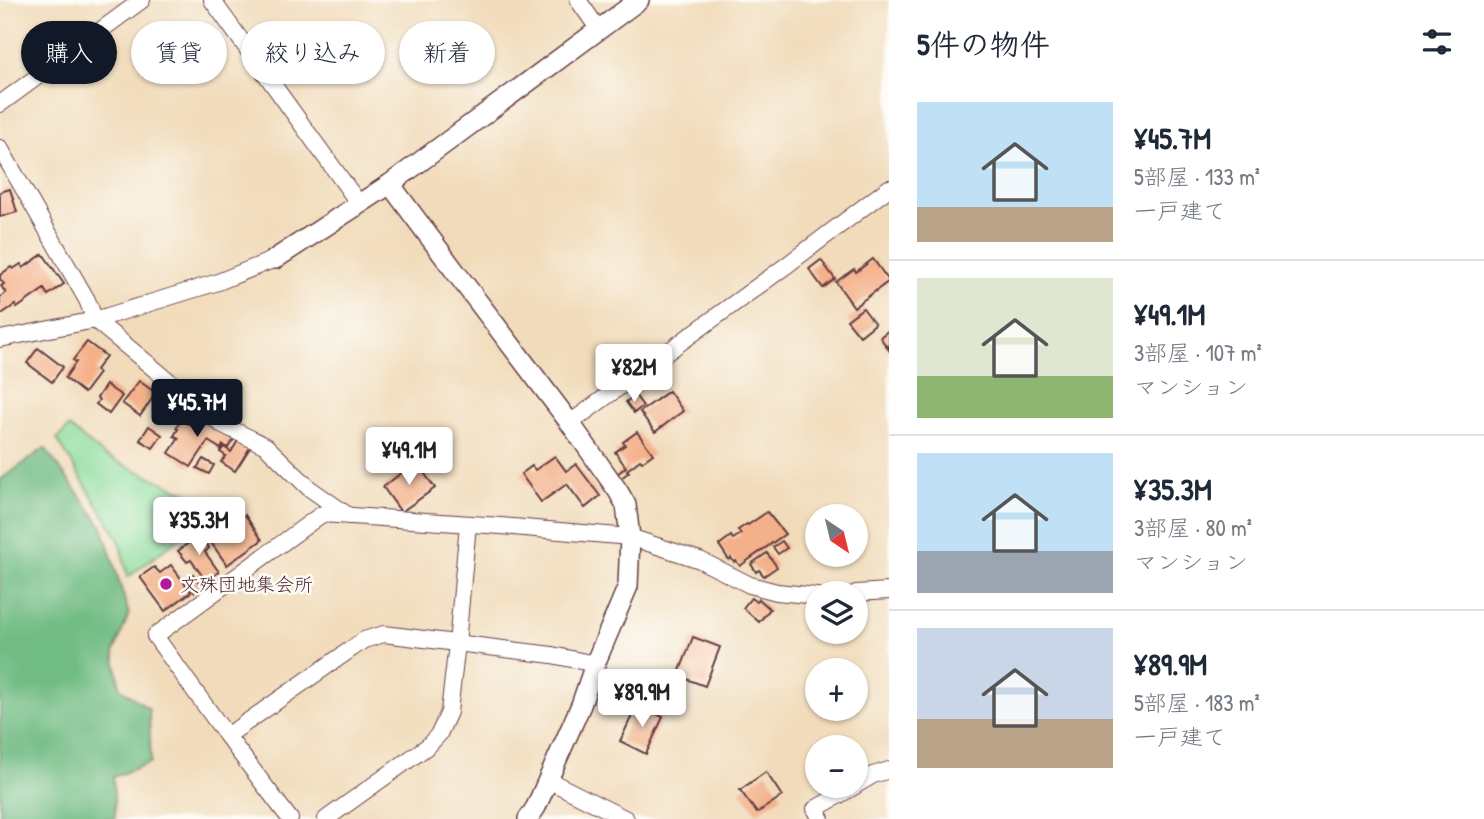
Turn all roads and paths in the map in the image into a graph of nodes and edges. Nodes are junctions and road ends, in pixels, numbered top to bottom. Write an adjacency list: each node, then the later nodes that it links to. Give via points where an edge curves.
1 (142, 0): 6 (street)
2 (212, 0): 10 (street)
3 (578, 0): 5 (street)
4 (639, 0): 5 (street)
5 (599, 30): 8 (street)
6 (0, 104)
7 (0, 148): 12 (street)
8 (390, 184): 10 (street); 14 (street)
9 (889, 188): 14 (street)
10 (360, 205): 11 (street)
11 (275, 259): 12 (street)
12 (95, 320): 13 (street); 15 (street, via 221,424 266,446 309,488)
13 (0, 339)
14 (570, 423): 17 (street, via 626,505)
15 (350, 517): 16 (street); 23 (street, via 322,514 155,636)
16 (468, 524): 17 (street); 21 (street)
17 (630, 537): 20 (street, via 700,560 750,585); 22 (street, via 628,586)
18 (888, 590): 19 (street)
19 (868, 592)
20 (805, 595)
21 (457, 643): 22 (street); 23 (street, via 384,634 365,640); 29 (street, via 449,712 439,734)
22 (595, 664): 26 (street)
23 (227, 736): 28 (street)
24 (889, 770): 25 (street)
25 (868, 778)
26 (548, 780): 30 (street); 31 (street)
27 (833, 798): 32 (street, via 815,809)
28 (290, 819)
29 (326, 819)
30 (528, 819)
31 (626, 819)
32 (821, 819)

